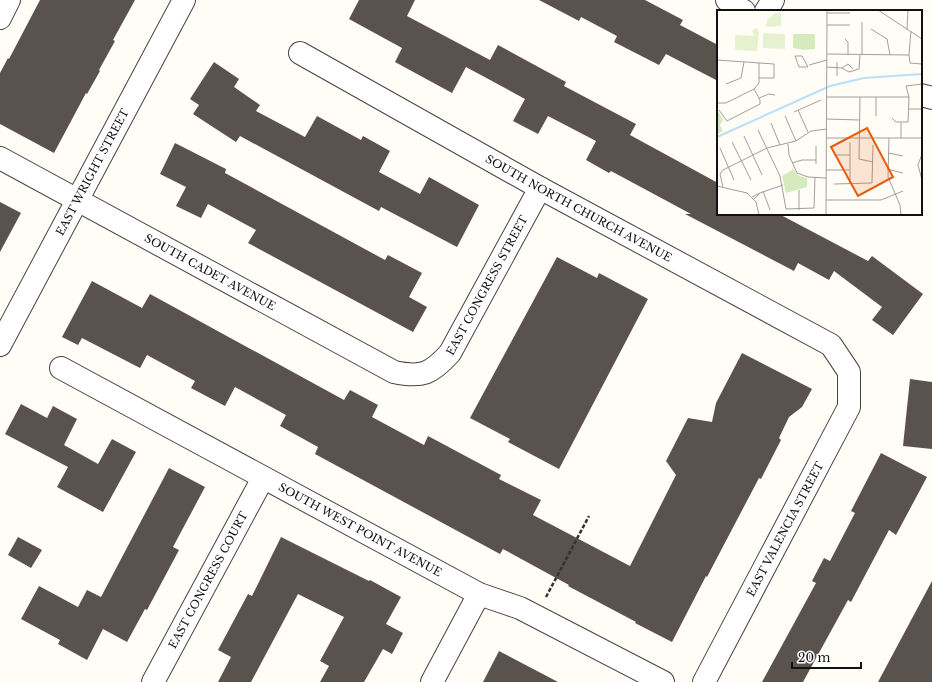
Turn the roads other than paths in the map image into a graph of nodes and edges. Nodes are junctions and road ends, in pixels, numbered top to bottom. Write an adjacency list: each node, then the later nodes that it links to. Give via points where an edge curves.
1 (10, 0): 7 (street)
2 (184, 0): 13 (street, EAST WRIGHT STREET)
3 (728, 0): 5 (street)
4 (773, 0): 6 (street)
5 (743, 10)
6 (767, 10)
7 (0, 18)
8 (300, 53): 12 (street, SOUTH NORTH CHURCH AVENUE)
9 (922, 95): 10 (street)
10 (932, 98)
11 (0, 158): 13 (street, SOUTH CADET AVENUE)
12 (540, 188): 16 (street, SOUTH NORTH CHURCH AVENUE, via 831,345); 17 (street, EAST CONGRESS STREET, via 450,353 438,366)
13 (77, 201): 14 (street, EAST WRIGHT STREET); 17 (street, SOUTH CADET AVENUE, via 394,372 409,376)
14 (0, 345)
15 (61, 368): 18 (street, SOUTH WEST POINT AVENUE)
16 (849, 372): 23 (street, EAST VALENCIA STREET, via 849,407)
17 (423, 374)
18 (263, 478): 19 (street, SOUTH WEST POINT AVENUE); 20 (street, EAST CONGRESS COURT)
19 (480, 594): 21 (street); 22 (street, SOUTH WEST POINT AVENUE, via 520,608)
20 (154, 682)
21 (432, 682)
22 (663, 682)
23 (704, 682)

